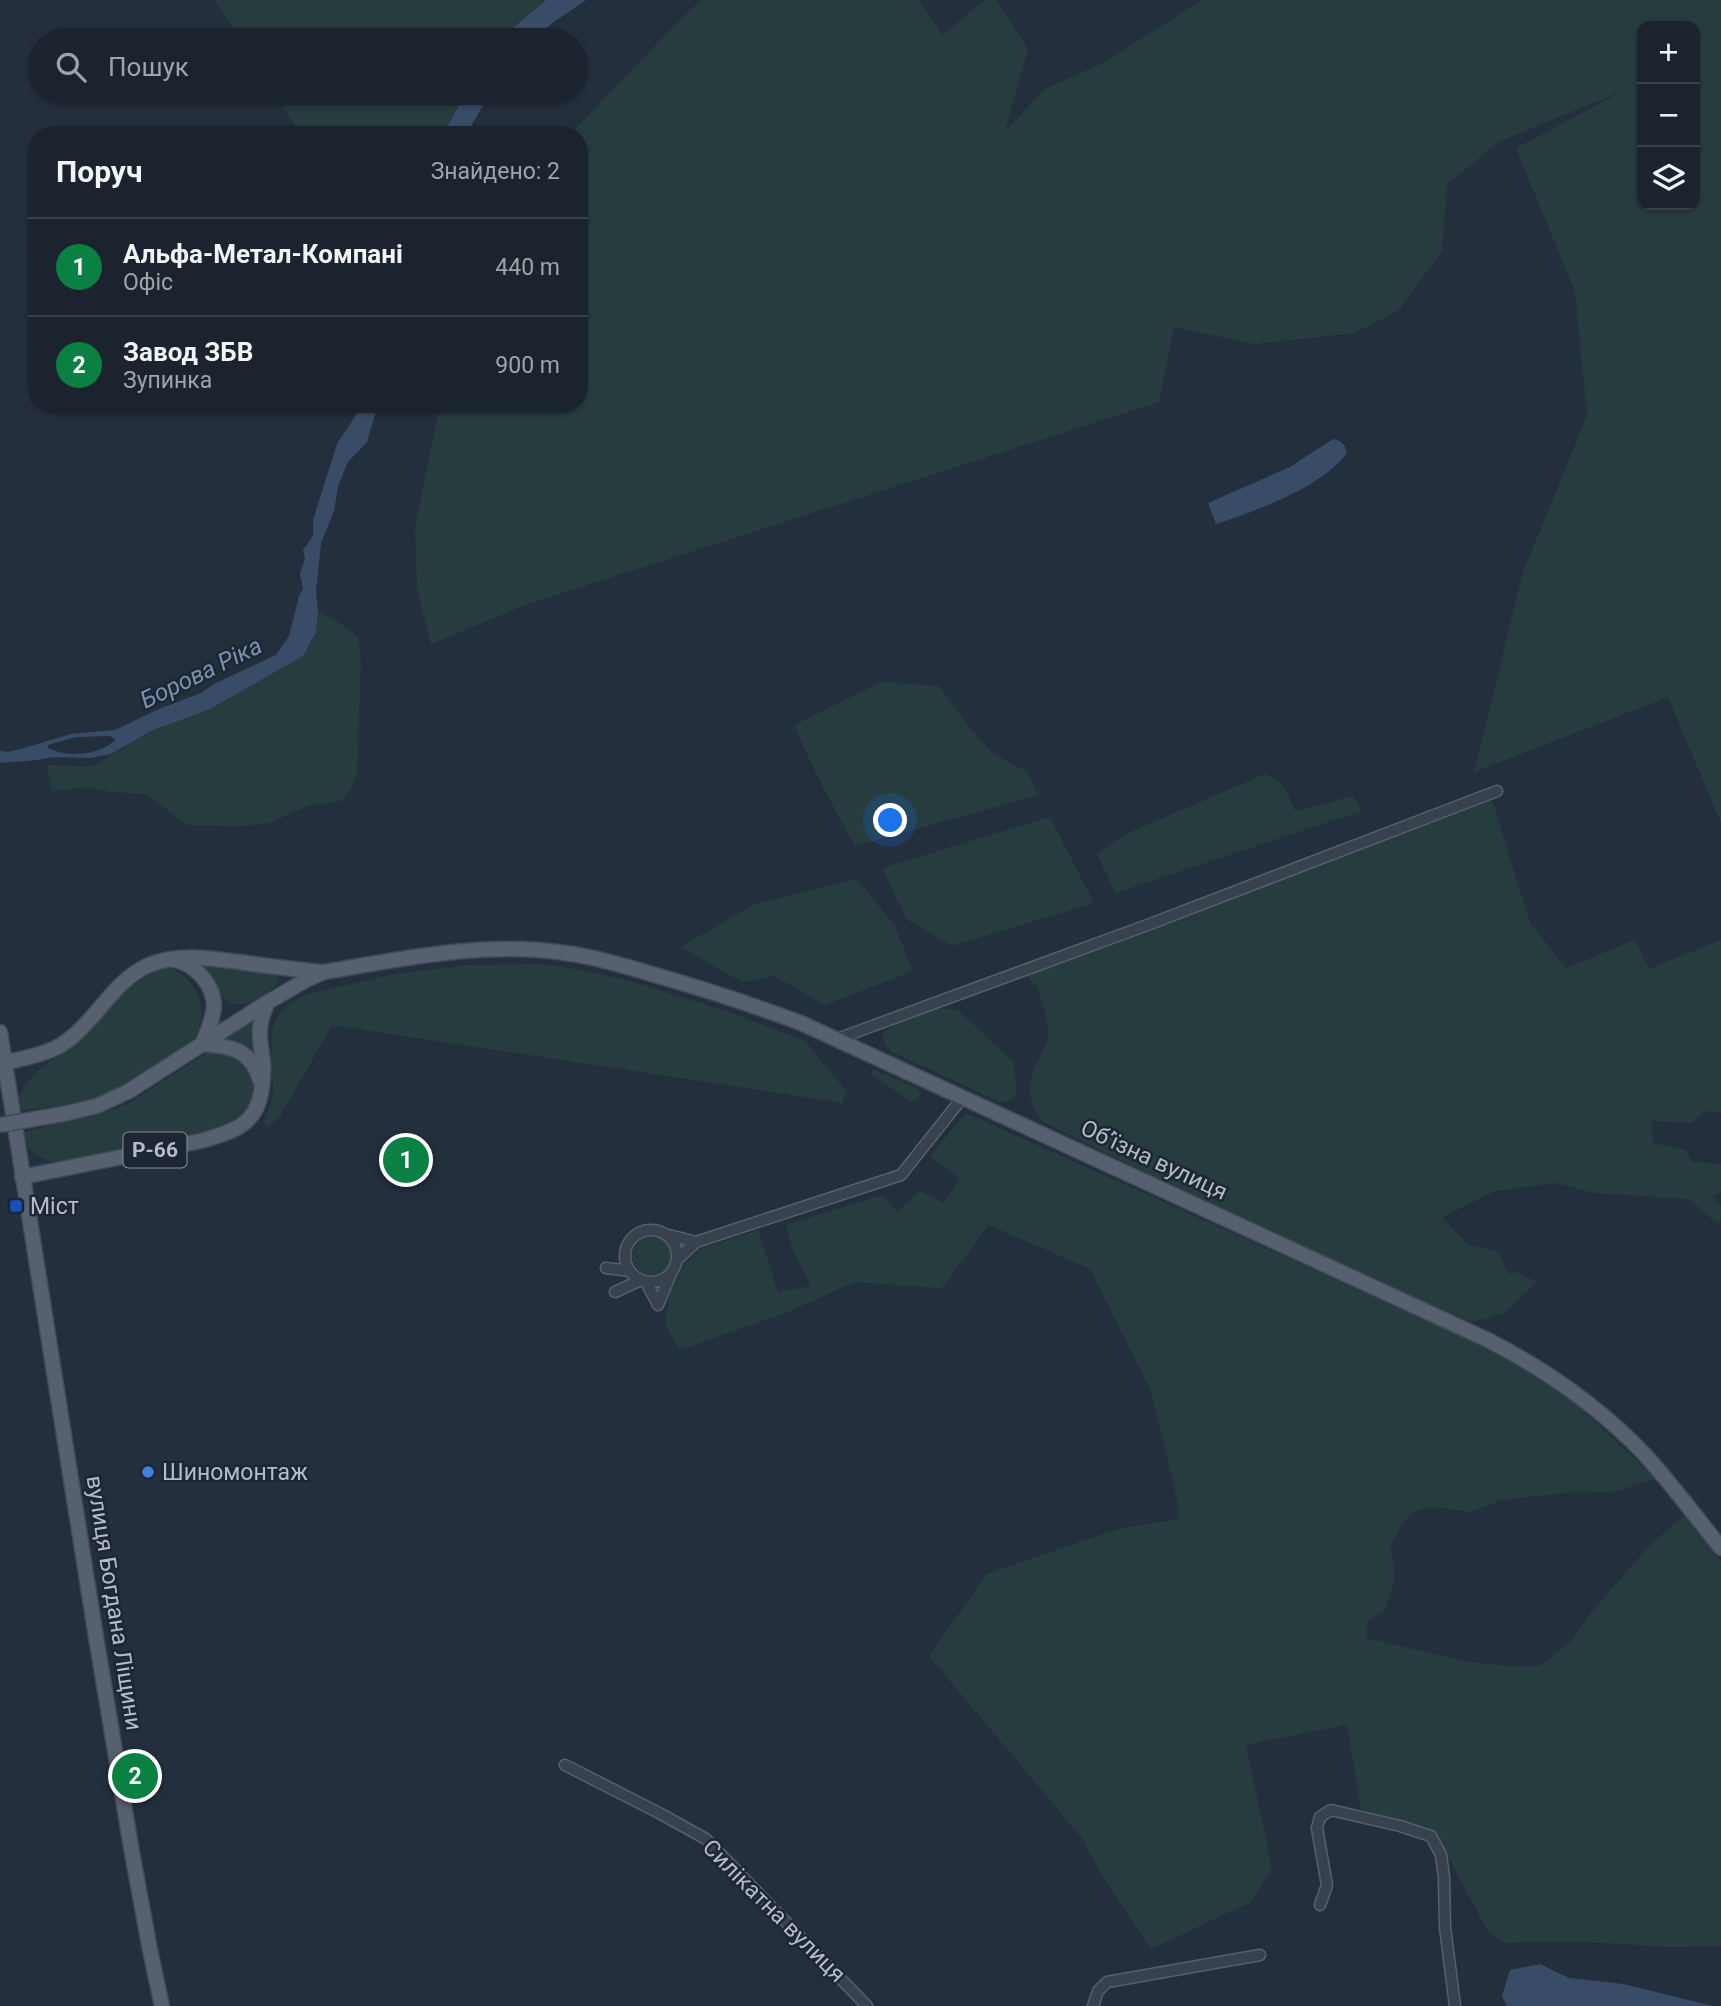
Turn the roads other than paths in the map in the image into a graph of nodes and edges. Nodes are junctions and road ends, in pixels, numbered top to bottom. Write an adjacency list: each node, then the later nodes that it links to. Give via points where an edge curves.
1 (1497, 791): 6 (street)
2 (169, 960): 3 (main road, via 211,958); 7 (main road, via 194,969 212,994 214,1007); 8 (main road, via 132,975 61,1045)
3 (324, 972): 4 (main road); 6 (main road, Об’їзна вулиця, via 451,951 572,953 722,995)
4 (268, 1002): 7 (main road); 9 (main road, via 258,1033)
5 (0, 1032): 8 (main road)
6 (837, 1039): 10 (main road, Об’їзна вулиця)
7 (202, 1044): 9 (main road, via 239,1051 253,1063); 11 (main road, bridge, via 97,1106)
8 (4, 1063): 12 (main road, вулиця Богдана Ліщини)
9 (262, 1086): 12 (main road, Р-66, via 252,1118 230,1132)
10 (963, 1097): 14 (street, via 901,1175); 19 (main road, Об’їзна вулиця, via 1522,1358 1627,1437)
11 (0, 1125)
12 (22, 1177): 23 (main road, вулиця Богдана Ліщини, via 127,1824)
13 (669, 1235): 14 (street); 15 (street, via 656,1229 640,1231 629,1240); 16 (street)
14 (696, 1242): 16 (street)
15 (624, 1258): 18 (street); 18 (street, via 606,1268)
16 (678, 1259): 17 (street)
17 (670, 1275): 18 (street, via 660,1281); 18 (street, via 658,1305)
18 (637, 1277)
19 (1721, 1548)
20 (565, 1765): 24 (street, Силікатна вулиця, via 706,1839)
21 (1320, 1905): 26 (street, via 1326,1885 1317,1828 1320,1817 1331,1810 1431,1836 1441,1855)
22 (1260, 1955): 25 (street, via 1107,1982)
23 (162, 2006)
24 (867, 2006)
25 (1093, 2006)
26 (1455, 2006)

